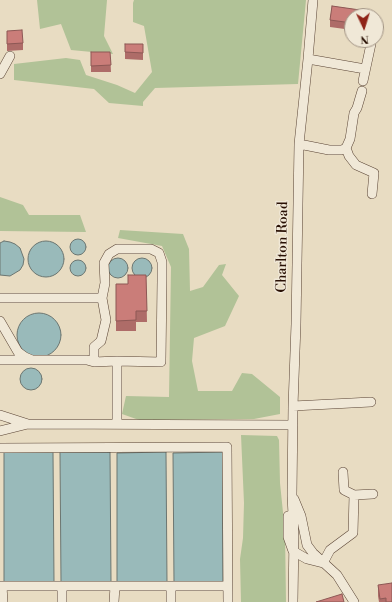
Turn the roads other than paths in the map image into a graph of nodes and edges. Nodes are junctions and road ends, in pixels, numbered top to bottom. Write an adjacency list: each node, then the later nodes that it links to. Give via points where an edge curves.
1 (313, 0): 4 (street, Charlton Road)
2 (370, 48): 5 (street)
3 (10, 56): 6 (street)
4 (308, 59): 5 (street); 9 (street, Charlton Road)
5 (365, 69): 7 (street)
6 (0, 74)
7 (363, 81)
8 (362, 91): 10 (street, via 358,108 354,113)
9 (299, 144): 10 (street); 20 (street, Charlton Road)
10 (348, 152): 11 (street, via 356,165 374,173)
11 (372, 194)
12 (0, 298): 13 (street)
13 (102, 298): 17 (street, via 105,283 104,263 109,254 117,249 151,249 159,253 162,262 161,362); 18 (street, via 106,320 100,341 94,348)
14 (0, 321): 16 (street, via 18,352)
15 (0, 360): 16 (street)
16 (33, 360): 18 (street)
17 (117, 361): 18 (street); 22 (street)
18 (94, 362)
19 (371, 402): 20 (street)
20 (293, 406): 24 (street, Charlton Road)
21 (0, 415): 23 (street)
22 (117, 423): 23 (street); 24 (street)
23 (28, 424): 25 (street)
24 (293, 425): 29 (street, Charlton Road)
25 (0, 431)
26 (0, 448): 37 (street, via 228,447)
27 (343, 472): 30 (street, via 344,490)
28 (373, 494): 30 (street)
29 (292, 495): 31 (street, Charlton Road, via 287,525); 32 (street, via 301,516 306,545)
30 (354, 495): 32 (street, via 353,533 330,550)
31 (293, 551): 32 (street, via 307,559); 43 (street, Charlton Road)
32 (323, 563): 44 (street, via 337,575)
33 (1, 586): 34 (street); 38 (street)
34 (62, 586): 35 (street); 39 (street)
35 (115, 586): 36 (street); 40 (street)
36 (171, 586): 37 (street); 41 (street)
37 (228, 586): 42 (street)
38 (3, 602)
39 (62, 602)
40 (114, 602)
41 (171, 602)
42 (228, 602)
43 (294, 602)
44 (354, 602)

